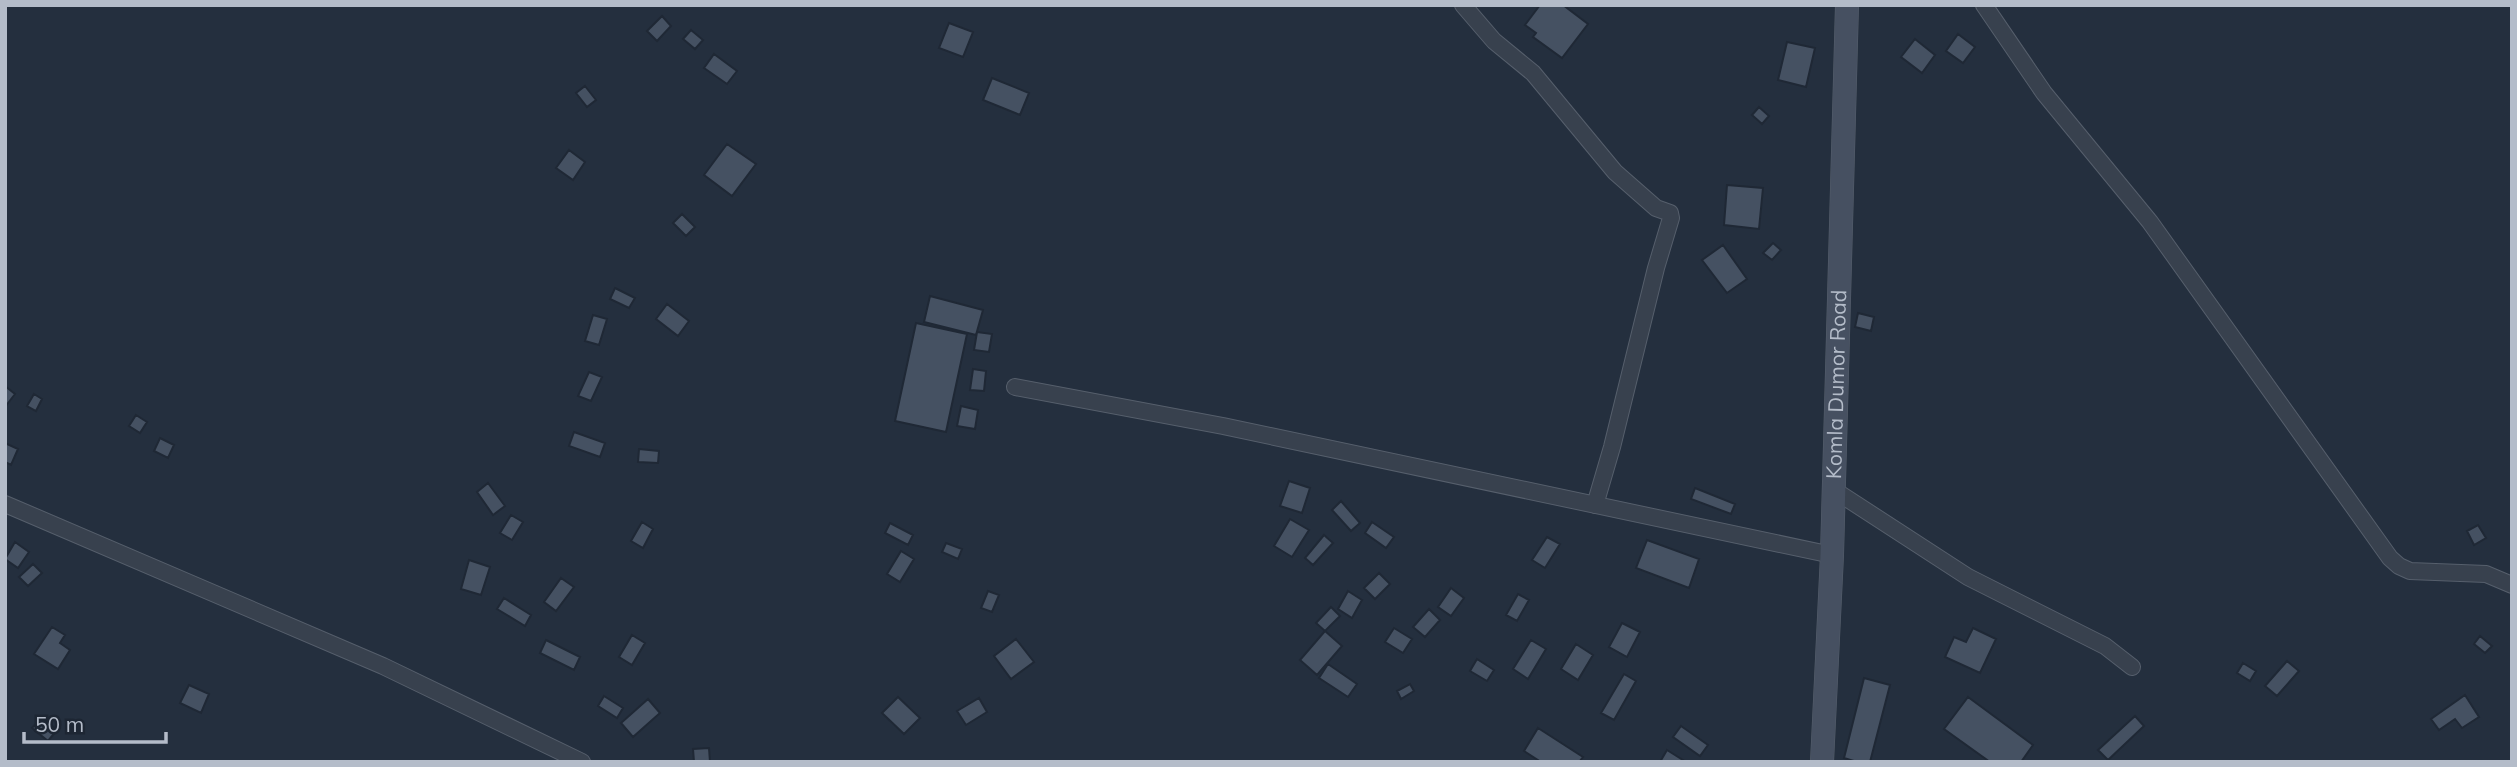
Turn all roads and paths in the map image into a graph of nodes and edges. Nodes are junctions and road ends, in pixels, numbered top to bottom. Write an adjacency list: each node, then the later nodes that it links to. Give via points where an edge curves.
1 (1463, 5): 7 (street, via 1494,41 1533,73 1615,172 1656,208 1670,213)
2 (1847, 5): 5 (street, Komla Dumor Road)
3 (1984, 5): 9 (street, via 2044,93 2150,222 2390,558 2410,571 2486,574)
4 (1015, 387): 7 (street)
5 (1834, 490): 8 (street, Komla Dumor Road); 10 (street, via 1968,577 2105,646)
6 (5, 504): 11 (street, via 383,666)
7 (1595, 505): 8 (street)
8 (1832, 555): 12 (street, Komla Dumor Road)
9 (2512, 585)
10 (2132, 667)
11 (582, 762)
12 (1822, 762)

